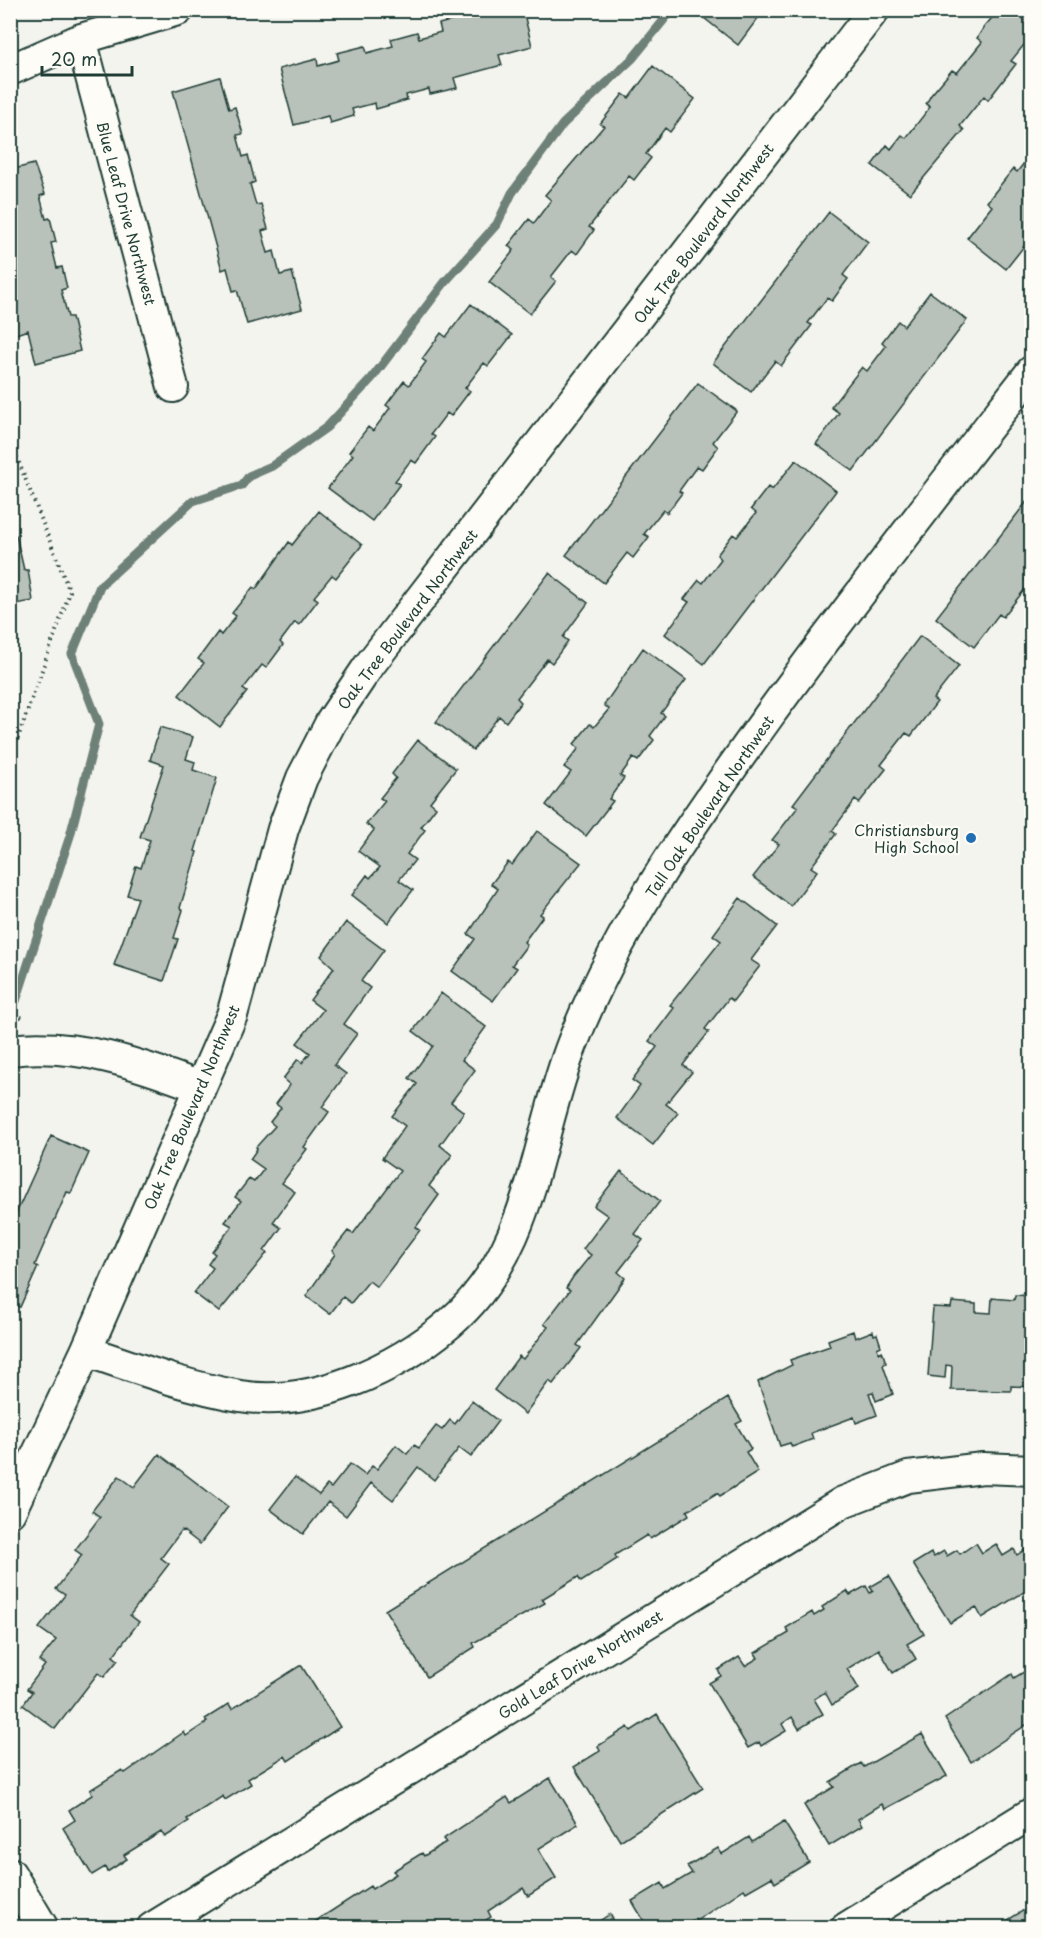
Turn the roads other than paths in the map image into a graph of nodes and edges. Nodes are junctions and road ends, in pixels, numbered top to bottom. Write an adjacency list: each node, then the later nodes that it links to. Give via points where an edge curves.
1 (178, 10): 3 (street)
2 (874, 10): 8 (street, Oak Tree Boulevard Northwest, via 368,667 331,722 302,778 283,829 232,1015)
3 (81, 39): 4 (street); 6 (street, Blue Leaf Drive Northwest)
4 (10, 70)
5 (1032, 371): 9 (street, Tall Oak Boulevard Northwest, via 812,657 721,782 660,875 612,958 573,1042 531,1191 509,1247 478,1294 450,1323 375,1371 320,1391 281,1397 243,1397)
6 (173, 387)
7 (10, 1050): 8 (street, via 63,1048 96,1054)
8 (200, 1087): 9 (street, Oak Tree Boulevard Northwest)
9 (86, 1352): 11 (street, Oak Tree Boulevard Northwest)
10 (1032, 1470): 15 (street, Gold Leaf Drive Northwest, via 983,1468 908,1477 843,1502)
11 (10, 1512)
12 (1032, 1813): 16 (street)
13 (10, 1873): 14 (street)
14 (43, 1928)
15 (152, 1928)
16 (846, 1928)

